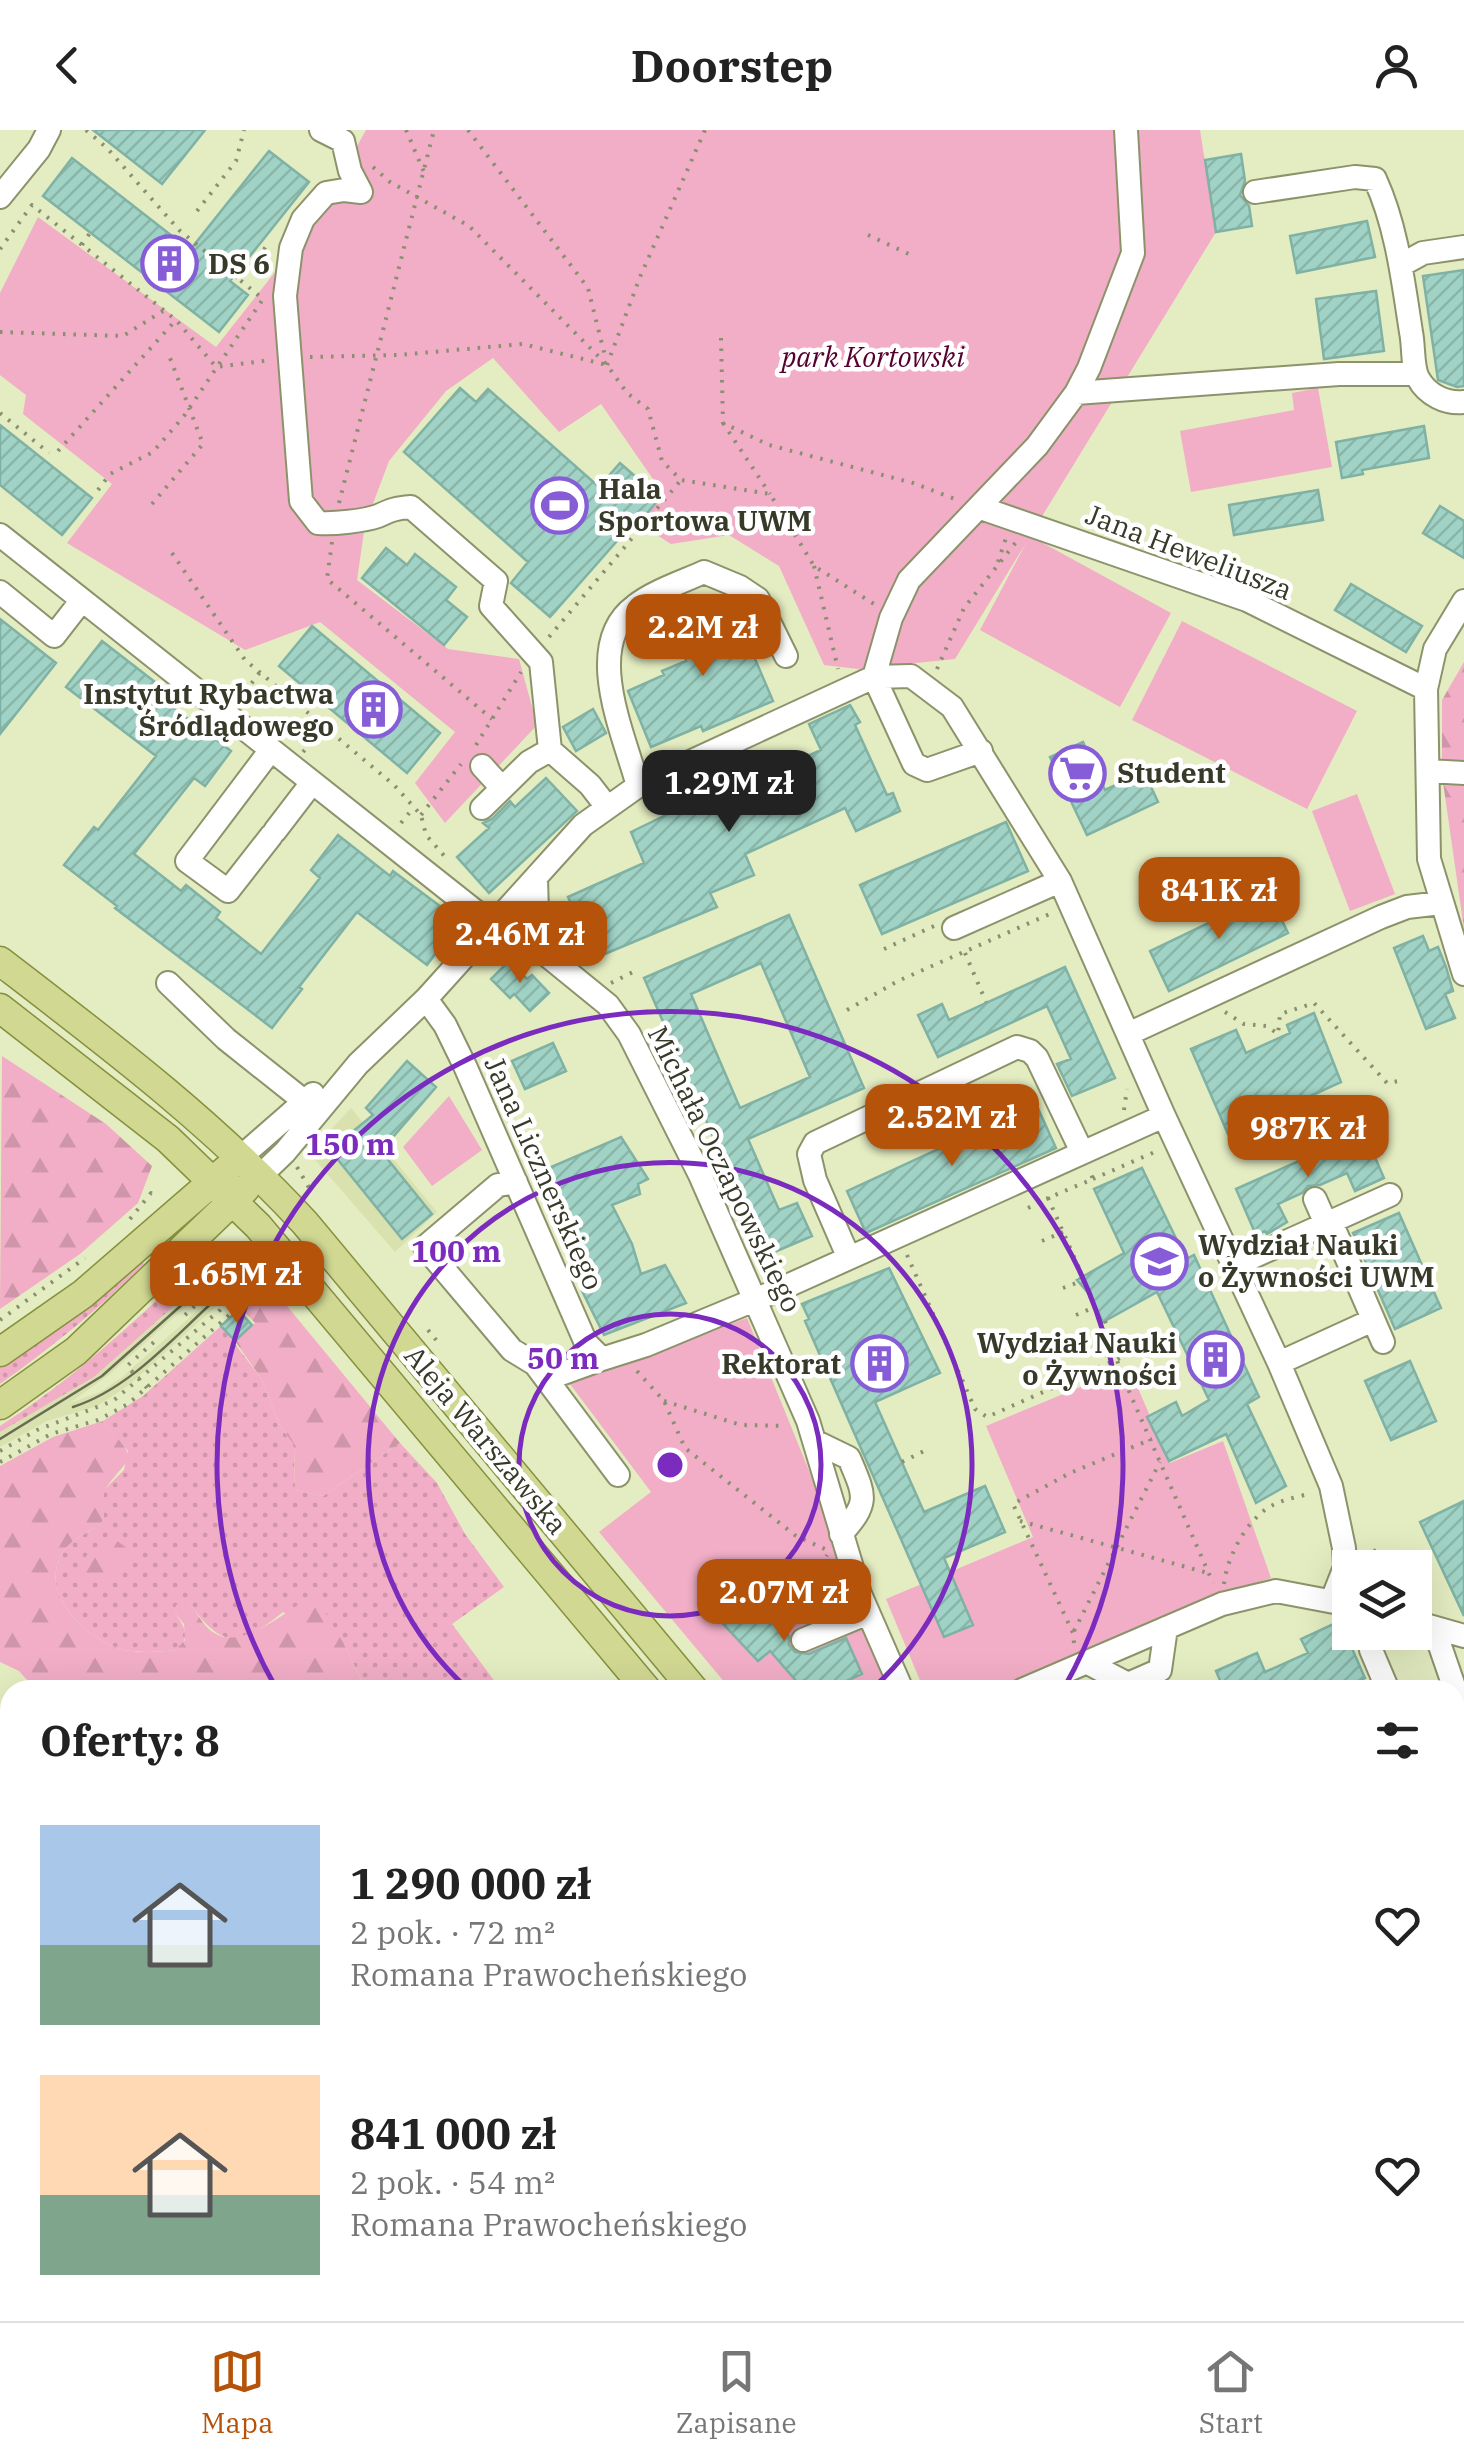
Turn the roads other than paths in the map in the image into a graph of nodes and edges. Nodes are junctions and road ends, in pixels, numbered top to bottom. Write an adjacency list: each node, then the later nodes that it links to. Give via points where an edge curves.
1 (49, 130): 5 (street)
2 (321, 130): 19 (street, via 343,141 360,192 326,192 303,219 291,248 285,296 301,502 318,523 334,524 411,507 496,581 491,606 541,662)
3 (1126, 130): 9 (street, via 1133,253)
4 (1255, 192): 7 (street, via 1376,179)
5 (0, 197)
6 (1464, 247): 7 (street, via 1422,253)
7 (1400, 265): 8 (street)
8 (1415, 374): 9 (street); 10 (street, via 1442,400)
9 (1076, 393): 11 (street)
10 (1464, 402)
11 (981, 508): 17 (street, via 908,580); 18 (street, Jana Heweliusza, via 1247,600)
12 (0, 535): 15 (street, Michała Oczapowskiego)
13 (0, 592): 15 (street, via 54,636)
14 (1457, 599): 18 (street)
15 (82, 600): 21 (street, Michała Oczapowskiego)
16 (786, 656): 26 (street, via 758,599 704,572 634,606 611,634 607,670)
17 (874, 677): 20 (street, via 911,676 952,707); 20 (street, via 914,764 927,770); 26 (street)
18 (1426, 689): 23 (street)
19 (550, 750): 27 (street); 28 (street)
20 (981, 750): 31 (street)
21 (270, 751): 25 (street, Michała Oczapowskiego); 25 (street, via 186,861 228,891)
22 (482, 766): 27 (street)
23 (1428, 771): 24 (street); 32 (street, via 1429,860)
24 (1464, 772)
25 (312, 784): 33 (street, Michała Oczapowskiego)
26 (638, 786): 28 (street)
27 (502, 788): 29 (street)
28 (608, 806): 30 (street)
29 (482, 808)
30 (536, 878): 33 (street); 35 (street)
31 (1060, 881): 34 (street); 41 (street)
32 (1441, 903): 37 (street); 41 (street, via 1381,917)
33 (493, 923): 35 (street, Michała Oczapowskiego); 39 (street)
34 (950, 924)
35 (538, 948): 58 (street, Michała Oczapowskiego, via 608,1005 629,1034)
36 (0, 961): 47 (main road, Aleja Warszawska, via 142,1070)
37 (1464, 974)
38 (168, 983): 43 (street)
39 (426, 999): 42 (street); 48 (street, Jana Licznerskiego, via 452,1039)
40 (0, 1008): 46 (main road, Aleja Warszawska)
41 (1128, 1034): 44 (street)
42 (358, 1064): 43 (street); 47 (street, via 285,1152)
43 (304, 1100): 47 (street)
44 (1164, 1116): 45 (street); 57 (street)
45 (1082, 1152): 56 (street); 56 (street, via 1037,1058 1017,1046 815,1142 809,1154 815,1180)
46 (190, 1158): 49 (main road, Aleja Warszawska); 52 (main road)
47 (252, 1166): 49 (main road); 80 (main road, Aleja Warszawska)
48 (516, 1182): 62 (street, Jana Licznerskiego, via 586,1343); 64 (street, via 498,1185 424,1246)
49 (224, 1190): 52 (main road); 54 (main road, Aleja Warszawska); 55 (main road)
50 (1390, 1195): 53 (street)
51 (1316, 1199): 53 (street)
52 (181, 1210): 61 (main road, via 83,1294)
53 (1328, 1223): 57 (street); 59 (street)
54 (256, 1235): 55 (main road); 79 (main road, Aleja Warszawska)
55 (206, 1241): 65 (main road)
56 (848, 1256): 58 (street)
57 (1235, 1265): 63 (street)
58 (755, 1297): 62 (street); 66 (street, Michała Oczapowskiego)
59 (1373, 1320): 60 (street); 63 (street)
60 (1383, 1342)
61 (0, 1352)
62 (611, 1357): 64 (street)
63 (1279, 1362): 69 (street, via 1331,1486)
64 (546, 1380): 67 (street)
65 (0, 1405)
66 (814, 1441): 68 (street, Michała Oczapowskiego); 68 (street, via 850,1458 865,1495)
67 (618, 1475)
68 (835, 1546): 71 (street, Michała Oczapowskiego)
69 (1344, 1550)
70 (1332, 1601): 72 (street, via 1276,1591 1223,1596)
71 (868, 1612): 76 (street); 81 (street, Michała Oczapowskiego)
72 (1166, 1628): 78 (street); 84 (street, via 1164,1663)
73 (1432, 1628): 74 (street)
74 (1439, 1630): 75 (street); 86 (street)
75 (1464, 1636)
76 (804, 1640)
77 (1371, 1650): 85 (street)
78 (1080, 1656): 82 (street); 83 (street)
79 (639, 1680)
80 (686, 1680)
81 (898, 1680)
82 (1050, 1680)
83 (1121, 1680)
84 (1137, 1680)
85 (1384, 1680)
86 (1452, 1680)

